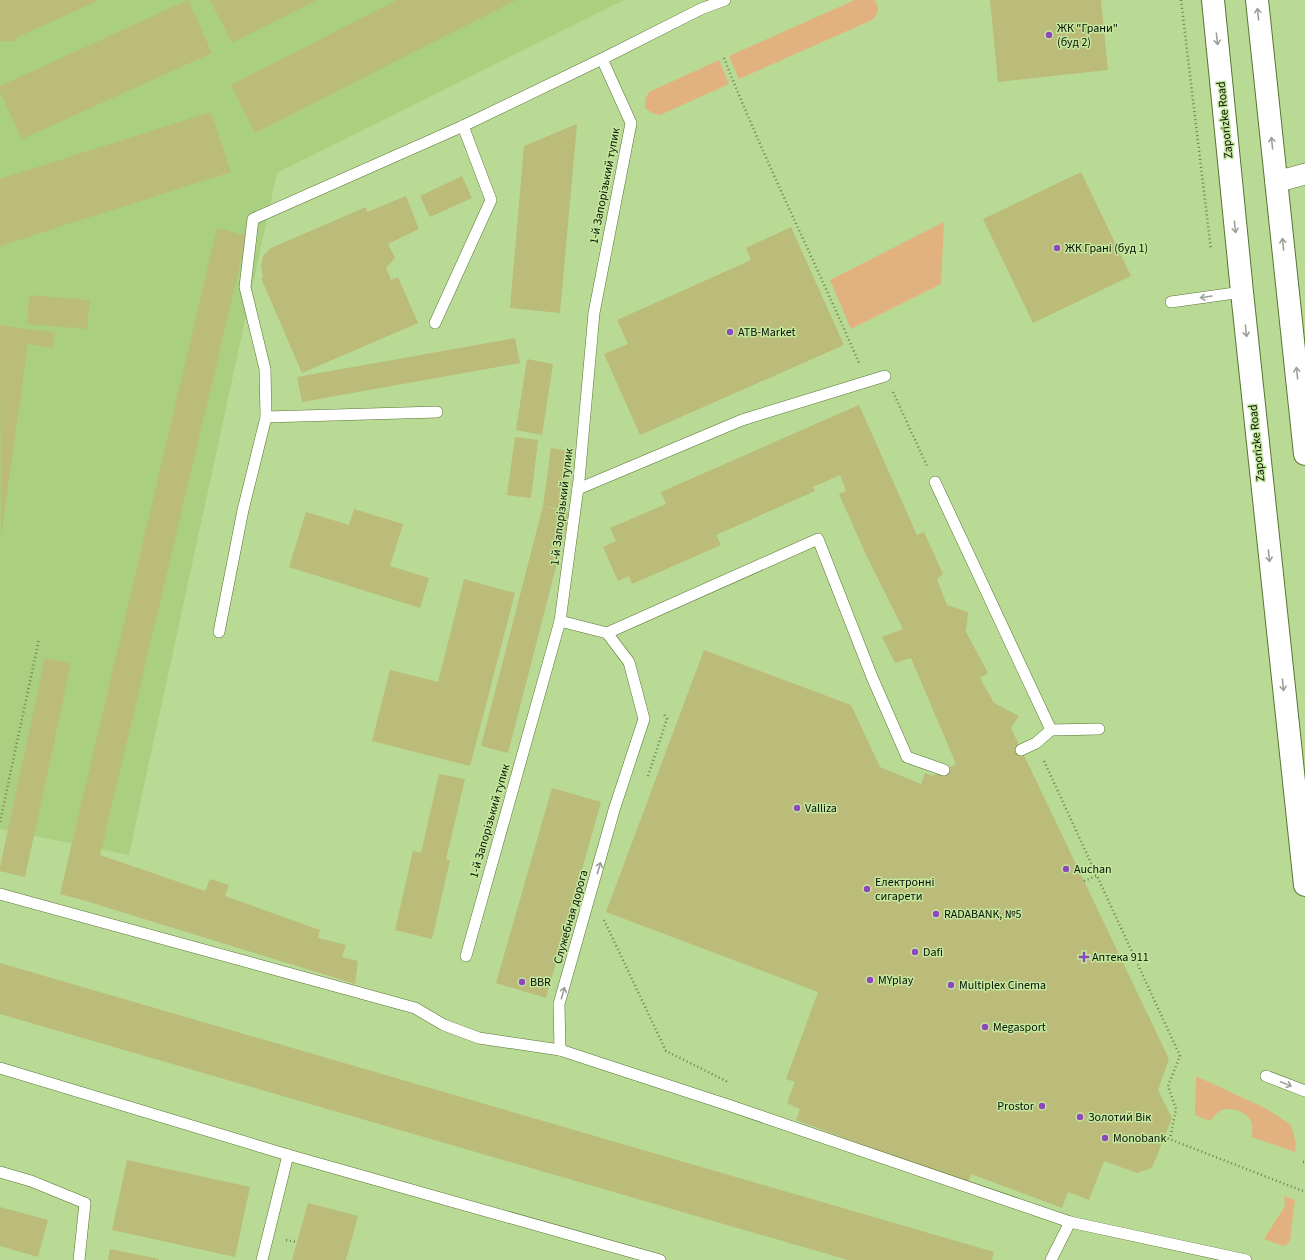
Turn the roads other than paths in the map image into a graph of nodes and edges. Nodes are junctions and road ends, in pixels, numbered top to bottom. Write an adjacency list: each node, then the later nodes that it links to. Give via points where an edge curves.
1 (725, 0): 4 (lane)
2 (1213, 0): 9 (main road, Zaporizke Road, one-way to 9)
3 (1257, 0): 8 (main road, one-way to 3)
4 (703, 5): 5 (lane)
5 (602, 59): 6 (lane); 17 (lane, 1-й Запорізький тупик, via 631,123 594,313)
6 (463, 126): 11 (lane, via 491,200); 14 (lane, via 253,219 245,287 266,369)
7 (1305, 174): 8 (street)
8 (1276, 182): 15 (main road, one-way to 8)
9 (1242, 292): 10 (lane, one-way to 10); 25 (main road, Zaporizke Road, one-way to 25)
10 (1171, 302)
11 (435, 323)
12 (885, 376): 17 (lane, via 742,420)
13 (437, 412): 14 (lane)
14 (266, 417): 19 (lane, via 243,510)
15 (1305, 454)
16 (935, 482): 22 (lane)
17 (578, 490): 18 (lane, 1-й Запорізький тупик)
18 (560, 621): 20 (lane); 27 (lane, 1-й Запорізький тупик)
19 (219, 632)
20 (608, 633): 24 (lane, via 818,539 872,677 907,757); 28 (lane, Служебная дорога, one-way to 20, via 559,1004 614,810 644,719 629,662)
21 (1099, 729): 22 (lane)
22 (1051, 730): 23 (lane, via 1036,743)
23 (1021, 750)
24 (944, 770)
25 (1305, 885)
26 (0, 894): 28 (lane, via 414,1008 444,1026 479,1038)
27 (466, 956)
28 (560, 1050): 34 (lane)
29 (0, 1068): 32 (lane)
30 (1266, 1076): 31 (lane, one-way to 31)
31 (1305, 1091)
32 (288, 1155): 36 (lane); 37 (lane)
33 (0, 1172): 35 (lane, via 85,1203)
34 (1070, 1222): 38 (lane); 39 (lane)
35 (79, 1260)
36 (262, 1260)
37 (660, 1260)
38 (1051, 1260)
39 (1246, 1260)

